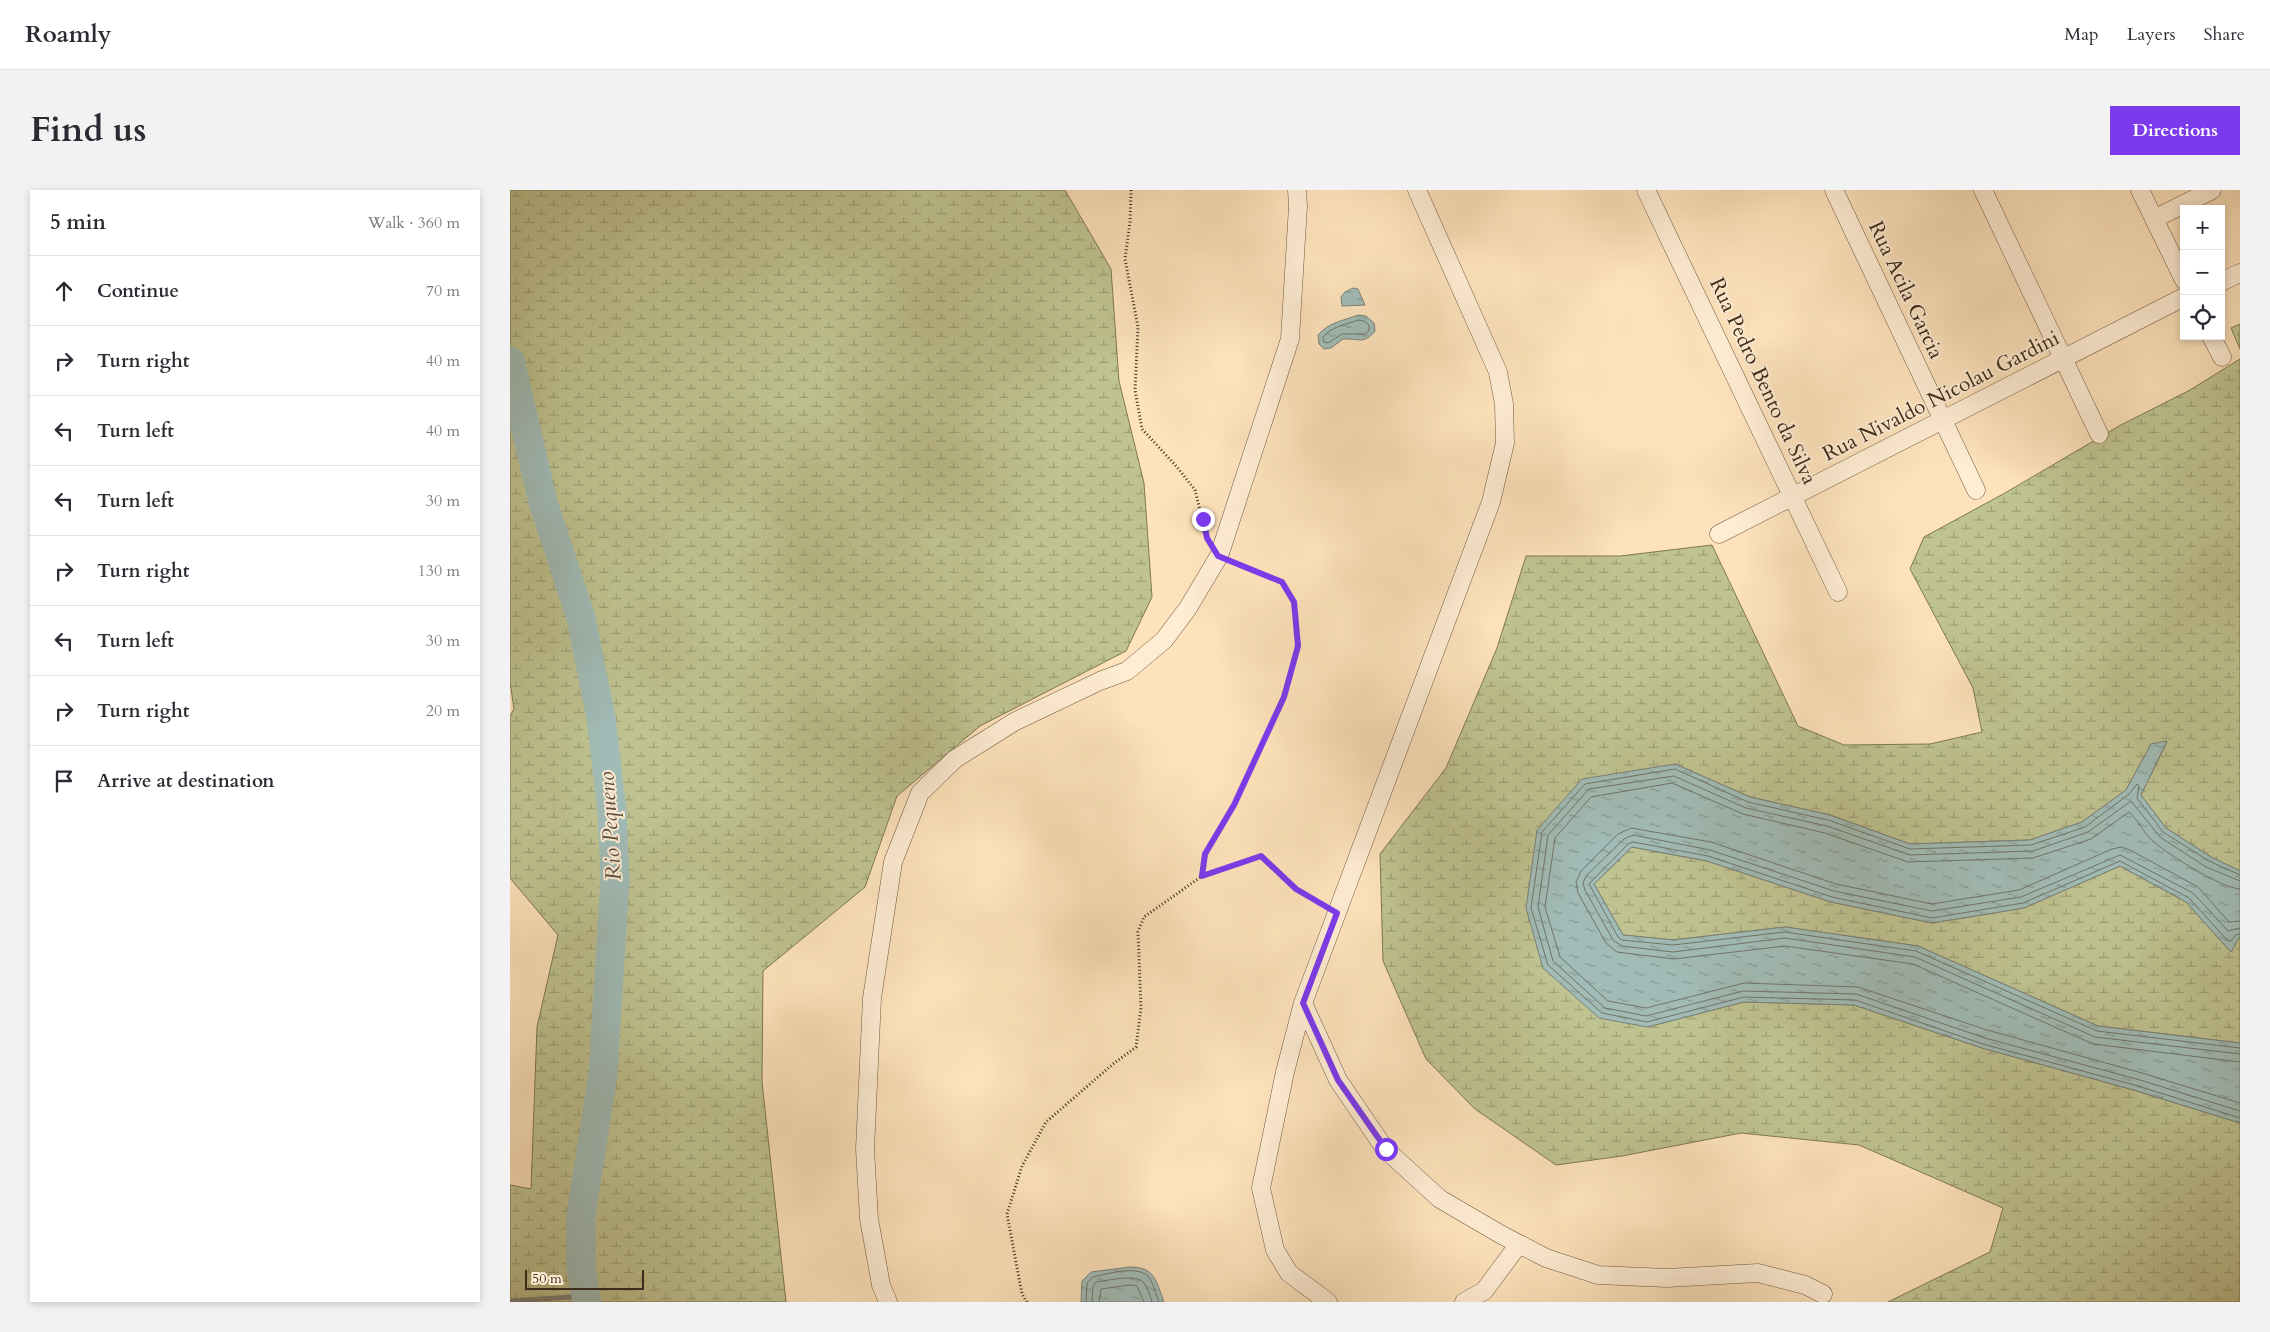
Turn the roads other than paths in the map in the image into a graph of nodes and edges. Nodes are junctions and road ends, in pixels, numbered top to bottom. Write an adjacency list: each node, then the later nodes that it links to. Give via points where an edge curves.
1 (1297, 190): 25 (street, via 1290,339 1218,556 1188,608 1164,640 1127,671 1014,722 955,758 920,793 893,862 872,998 865,1149 869,1220 881,1285)
2 (1417, 190): 22 (street, via 1498,372 1504,404 1505,444 1491,502)
3 (1646, 190): 19 (street, Rua Pedro Bento da Silva)
4 (1834, 190): 16 (street, Rua Acila Garcia)
5 (1983, 190): 15 (street)
6 (2140, 190): 8 (street)
7 (2212, 190): 8 (street)
8 (2154, 219): 9 (street)
9 (2180, 272)
10 (2240, 273): 11 (street)
11 (2225, 280)
12 (2180, 299): 15 (street, Rua Nivaldo Nicolau Gardini)
13 (2213, 340): 14 (street)
14 (2222, 357)
15 (2062, 359): 16 (street, Rua Nivaldo Nicolau Gardini); 17 (street)
16 (1943, 420): 18 (street, Rua Acila Garcia); 19 (street, Rua Nivaldo Nicolau Gardini)
17 (2099, 434)
18 (1976, 490)
19 (1793, 497): 20 (street, Rua Nivaldo Nicolau Gardini); 21 (street, Rua Pedro Bento da Silva)
20 (1719, 534)
21 (1838, 592)
22 (1303, 1003): 23 (street, via 1338,1080 1386,1149 1440,1200); 26 (street, via 1261,1188 1276,1250 1289,1273)
23 (1519, 1244): 24 (street, via 1546,1258 1598,1275 1667,1278 1758,1273 1805,1285); 27 (street, via 1484,1291)
24 (1823, 1294)
25 (888, 1302)
26 (1328, 1302)
27 (1464, 1302)

